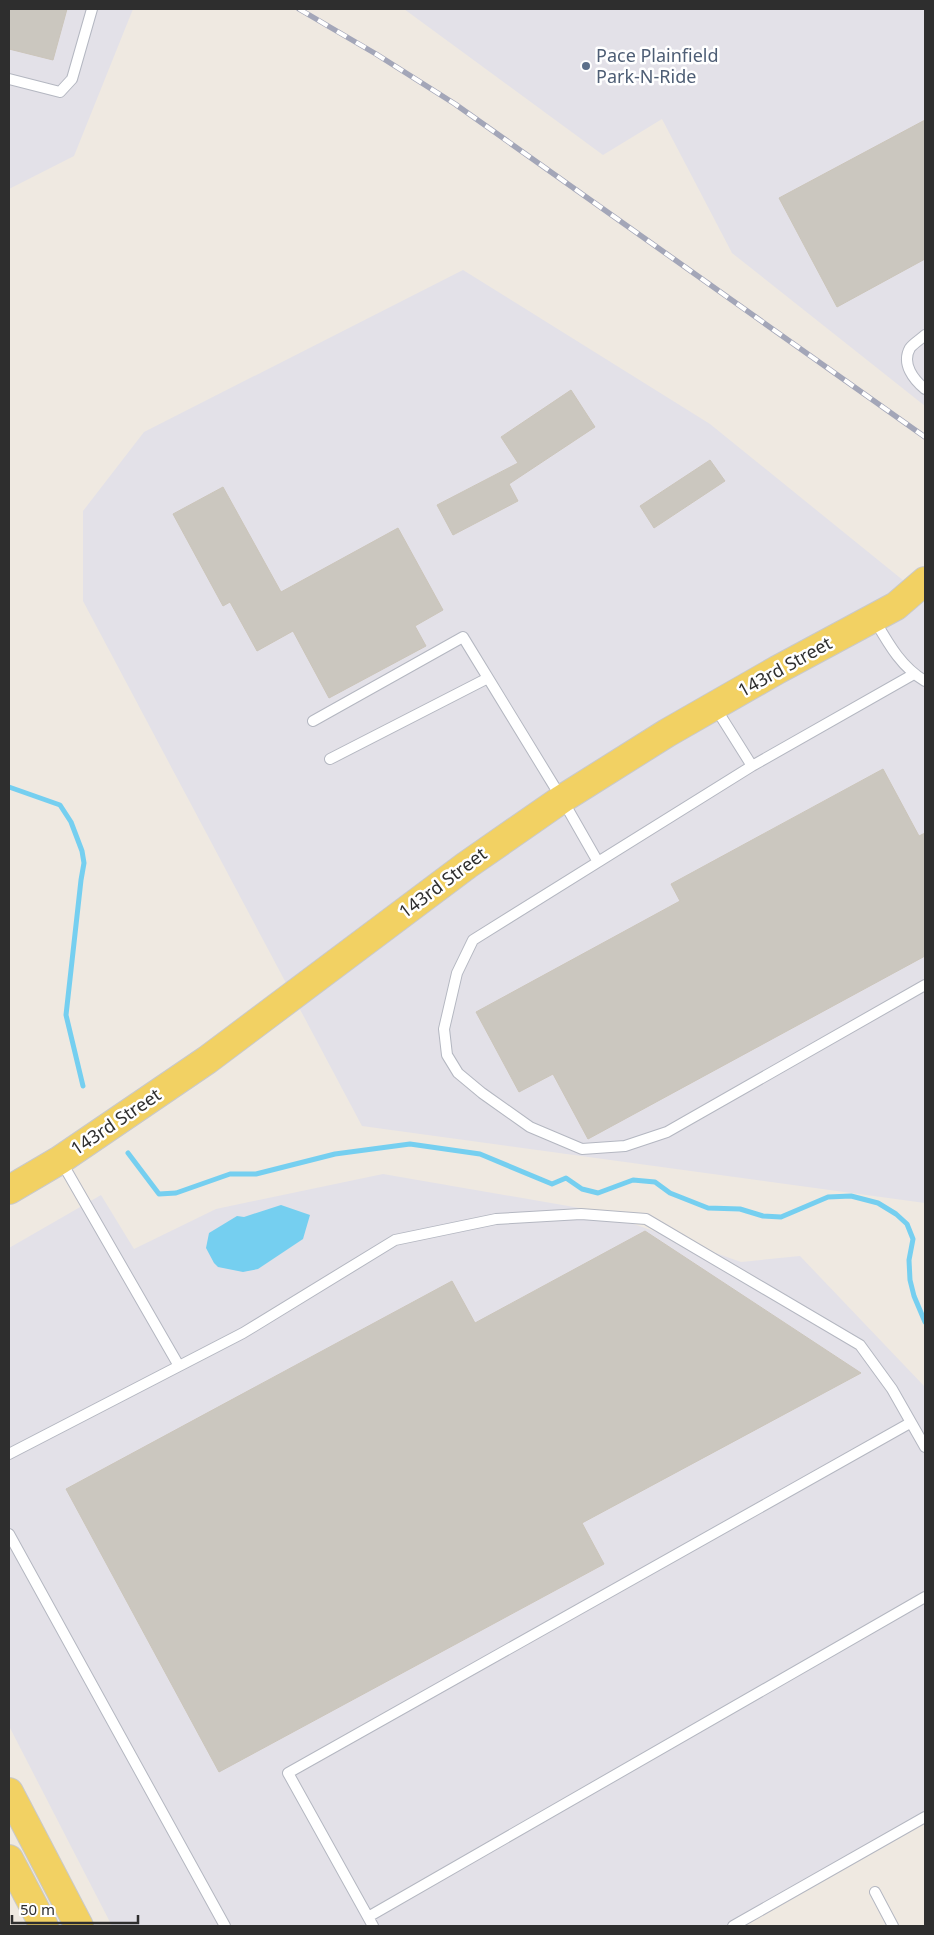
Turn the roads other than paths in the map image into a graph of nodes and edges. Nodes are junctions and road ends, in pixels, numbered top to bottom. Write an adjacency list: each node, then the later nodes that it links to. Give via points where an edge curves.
1 (92, 9): 2 (lane, via 72,78 60,92)
2 (9, 79)
3 (925, 335): 4 (lane, via 910,348 908,358 912,376)
4 (925, 389)
5 (925, 581): 7 (main road, 143rd Street)
6 (925, 597): 7 (main road, 143rd Street)
7 (885, 612): 8 (lane, via 892,650); 11 (main road, 143rd Street)
8 (914, 674): 10 (lane); 14 (lane)
9 (488, 678): 12 (lane, via 463,637); 13 (lane); 15 (lane)
10 (925, 681)
11 (714, 706): 14 (lane); 15 (main road, 143rd Street)
12 (313, 721)
13 (330, 759)
14 (752, 766): 16 (lane)
15 (562, 799): 16 (lane); 18 (main road, 143rd Street, via 467,865 207,1060)
16 (598, 862): 17 (lane, via 473,940 457,973 444,1029 448,1055 458,1074 530,1127 582,1148 625,1146 667,1132)
17 (925, 985)
18 (60, 1160): 19 (main road, 143rd Street); 20 (lane)
19 (9, 1190)
20 (179, 1366): 21 (lane, via 243,1333 395,1240 496,1219 581,1214 646,1219 860,1345 892,1389); 23 (lane)
21 (910, 1423): 22 (lane); 30 (lane, via 288,1773)
22 (925, 1447)
23 (9, 1454)
24 (9, 1534): 33 (lane)
25 (925, 1597): 30 (lane)
26 (9, 1792): 32 (main road)
27 (925, 1817): 34 (lane)
28 (9, 1859): 31 (main road)
29 (875, 1892): 35 (lane)
30 (371, 1922)
31 (44, 1926)
32 (79, 1926)
33 (225, 1926)
34 (733, 1926)
35 (893, 1926)

